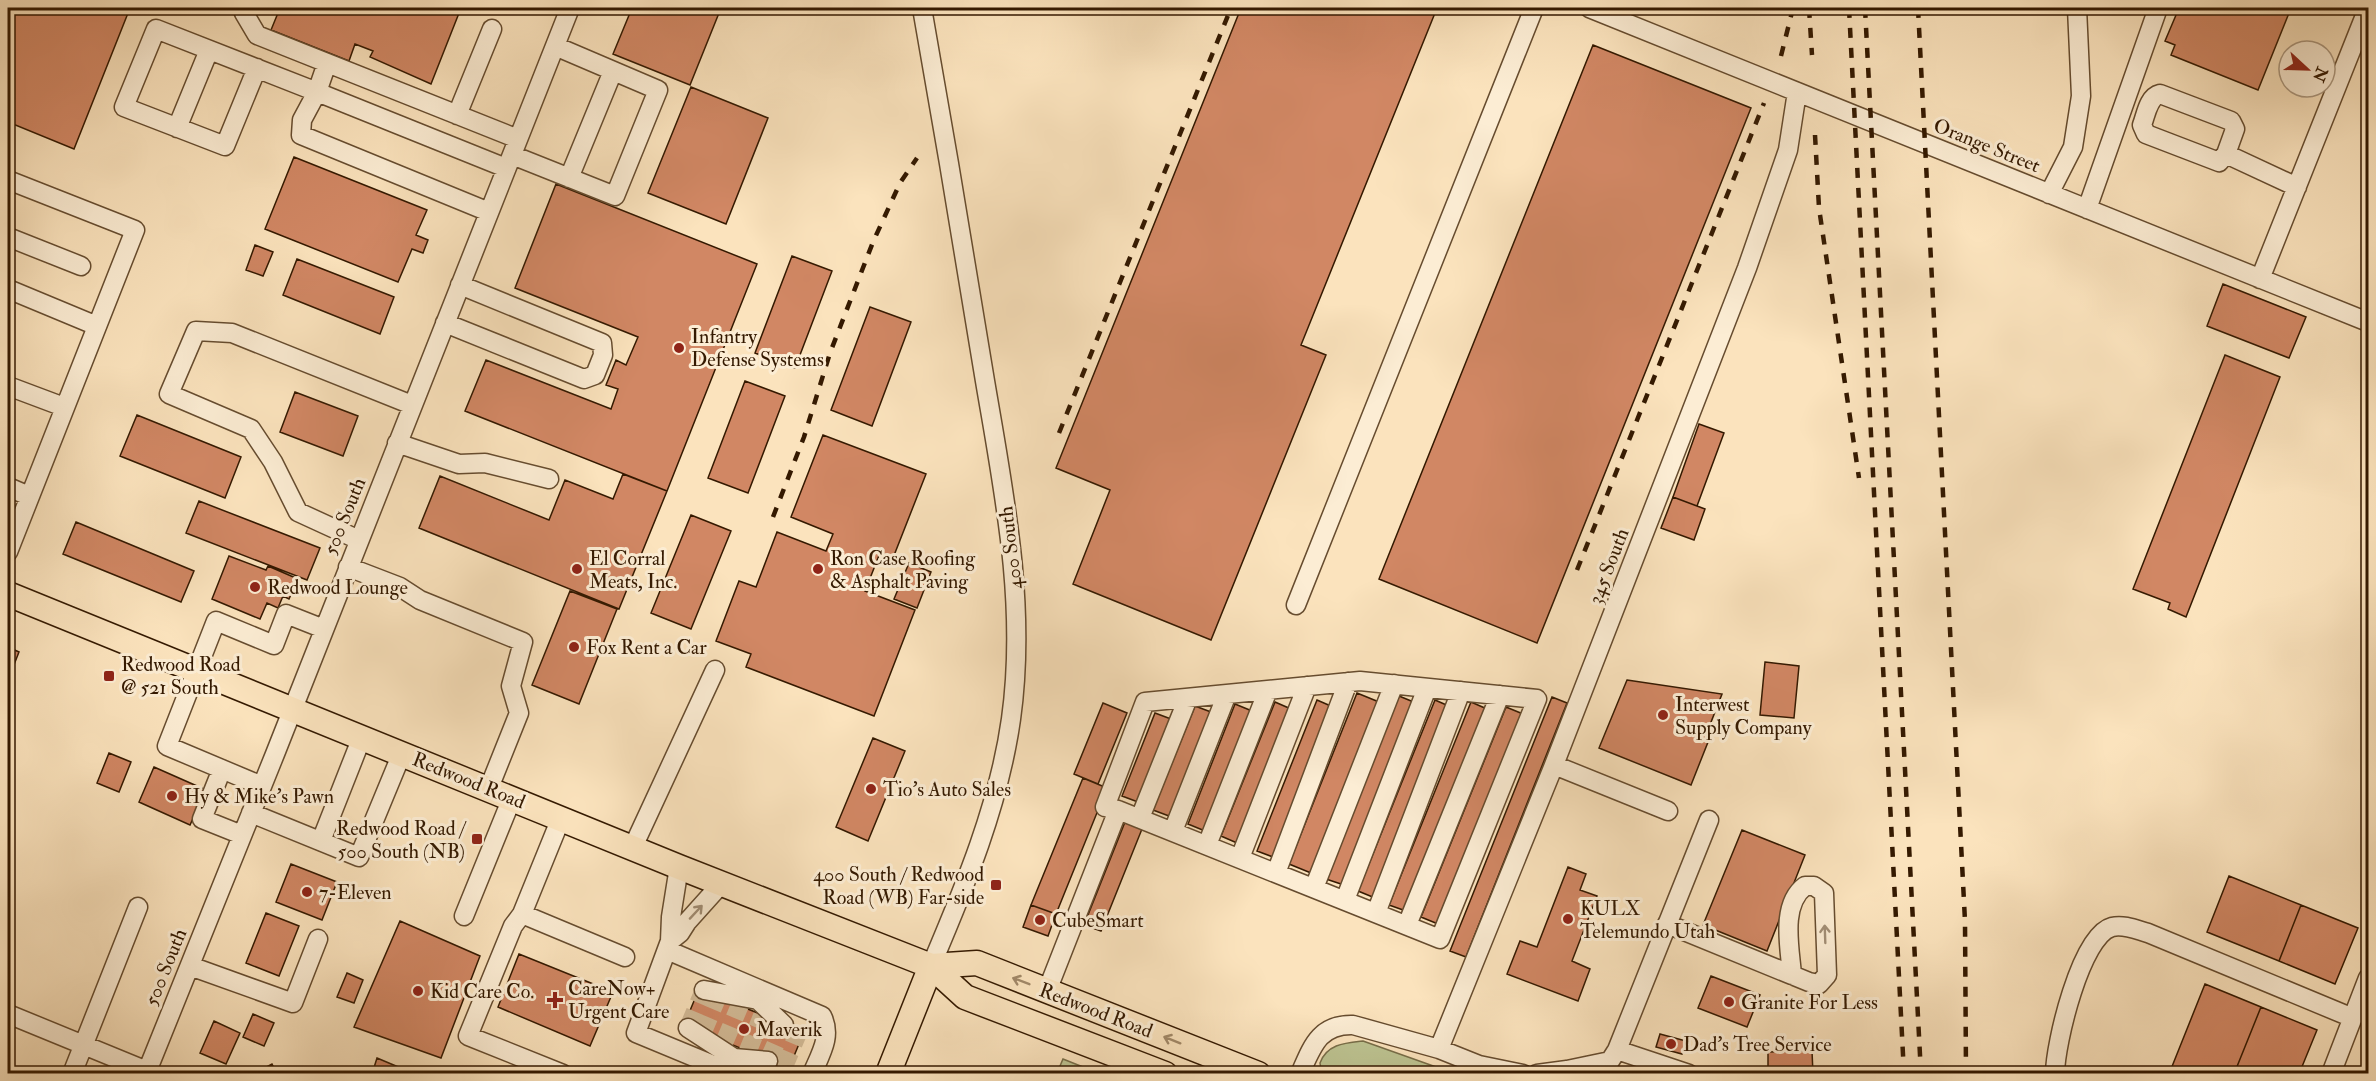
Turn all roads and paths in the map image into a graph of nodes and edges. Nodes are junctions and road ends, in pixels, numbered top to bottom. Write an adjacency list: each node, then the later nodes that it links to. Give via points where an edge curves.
1 (570, 8): 10 (street, 500 South)
2 (922, 8): 94 (street, 400 South, via 1005,499 1017,607 1014,688 998,784 980,846)
3 (1534, 8): 46 (street)
4 (1589, 8): 16 (street, Orange Street)
5 (2077, 8): 24 (street, via 2080,106 2073,147)
6 (2158, 8): 25 (street)
7 (2368, 8): 23 (street)
8 (244, 13): 12 (street, via 257,34)
9 (492, 29): 17 (street)
10 (555, 46): 14 (street); 19 (street, 500 South)
11 (209, 50): 13 (street); 18 (street); 18 (street, via 156,28 124,107)
12 (327, 63): 15 (street); 17 (street)
13 (256, 68): 15 (street); 18 (street, via 225,147)
14 (613, 71): 21 (street); 21 (street, via 658,90 620,186 615,196)
15 (317, 92): 19 (street); 26 (street, via 302,120 301,135)
16 (1797, 92): 24 (street, Orange Street); 62 (street, 345 South, via 1788,150 1754,247)
17 (457, 115): 19 (street)
18 (177, 128)
19 (512, 154): 21 (street); 26 (street, 500 South)
20 (2226, 154): 20 (street, via 2219,162 2146,134 2142,125 2152,99 2160,94 2231,121 2235,129); 23 (street)
21 (569, 178)
22 (8, 180): 34 (street, via 135,230)
23 (2297, 187): 29 (street)
24 (2049, 194): 25 (street, Orange Street)
25 (2087, 209): 29 (street, Orange Street)
26 (489, 212): 30 (street, 500 South)
27 (8, 237): 28 (street)
28 (81, 266)
29 (2260, 279): 32 (street, Orange Street)
30 (460, 285): 33 (street, 500 South); 33 (street, via 602,343 603,355 596,375 584,379)
31 (8, 289): 34 (street)
32 (2368, 322)
33 (445, 323): 36 (street, 500 South)
34 (97, 326): 37 (street)
35 (8, 386): 37 (street)
36 (412, 405): 38 (street, 500 South); 42 (street, via 232,333 196,331 169,394 251,429 298,512)
37 (64, 408): 41 (street)
38 (397, 443): 39 (street, via 459,464 485,463); 42 (street, 500 South)
39 (549, 479)
40 (8, 487): 41 (street)
41 (29, 496): 43 (street)
42 (359, 540): 44 (street, 500 South)
43 (8, 552)
44 (348, 567): 47 (street, 500 South); 65 (street, via 523,642 511,686 519,713)
45 (8, 594): 48 (main road, Redwood Road)
46 (1296, 605)
47 (324, 629): 48 (street, via 286,614 274,645 216,621); 59 (street, 500 South)
48 (196, 670): 59 (main road, Redwood Road); 63 (street, via 167,746)
49 (716, 670): 77 (street)
50 (1348, 682): 51 (street); 52 (street); 80 (street)
51 (1394, 684): 53 (street); 82 (street)
52 (1307, 686): 54 (street); 78 (street)
53 (1427, 688): 55 (street); 83 (street)
54 (1268, 690): 56 (street); 76 (street)
55 (1461, 691): 57 (street); 85 (street)
56 (1227, 694): 58 (street); 73 (street)
57 (1500, 695): 89 (street); 89 (street, via 1537,699 1440,939)
58 (1188, 698): 67 (street, via 1145,702 1105,807); 71 (street)
59 (293, 709): 60 (main road, Redwood Road); 64 (street, 500 South)
60 (362, 736): 61 (main road, Redwood Road); 75 (street)
61 (402, 753): 65 (main road, Redwood Road); 75 (street, via 359,857)
62 (1554, 765): 68 (street); 106 (street, 345 South)
63 (222, 769): 64 (street); 74 (street, via 202,819)
64 (262, 786): 69 (street, 500 South)
65 (489, 788): 66 (main road, Redwood Road)
66 (512, 798): 70 (main road, Redwood Road); 87 (street)
67 (1118, 810): 71 (street); 97 (street)
68 (1668, 811)
69 (251, 813): 74 (street, 500 South); 75 (street)
70 (561, 818): 77 (main road, Redwood Road); 86 (street)
71 (1140, 818): 73 (street)
72 (1708, 820): 88 (street)
73 (1173, 831): 76 (street)
74 (242, 835): 93 (street, 500 South)
75 (321, 841)
76 (1207, 845): 78 (street)
77 (633, 847): 79 (main road, Redwood Road)
78 (1240, 858): 80 (street)
79 (679, 867): 81 (main road, Redwood Road); 91 (street)
80 (1276, 873): 82 (street)
81 (722, 883): 91 (street, one-way to 81); 94 (main road, Redwood Road)
82 (1314, 888): 83 (street)
83 (1344, 900): 85 (street)
84 (138, 907): 105 (street)
85 (1376, 913): 89 (street)
86 (522, 914): 92 (street); 112 (street, via 510,932 468,1036)
87 (464, 916)
88 (1667, 924): 95 (street); 107 (street)
89 (1407, 925)
90 (318, 939): 93 (street, via 293,1004)
91 (669, 945): 99 (street); 108 (street, via 636,1033)
92 (625, 957)
93 (189, 966): 110 (street, 500 South)
94 (931, 966): 97 (main road, Redwood Road, one-way to 94, via 977,963); 114 (main road, 400 South); 115 (main road, Redwood Road, via 965,997)
95 (1792, 975): 95 (street, one-way to 95, via 1819,984 1827,975 1824,893 1814,886 1797,892 1790,909)
96 (2368, 978): 102 (street)
97 (1047, 991): 116 (main road, Redwood Road, one-way to 97)
98 (711, 993): 99 (street)
99 (761, 1002): 100 (street); 103 (street); 113 (street, via 822,1016 828,1027)
100 (740, 1005)
101 (8, 1014): 105 (street)
102 (2353, 1018): 121 (street, via 2148,933 2111,927 2094,940 2082,967 2063,1023); 122 (street)
103 (791, 1028)
104 (695, 1031): 108 (street)
105 (84, 1044): 110 (street); 111 (street)
106 (1439, 1049): 117 (street, via 1342,1025 1320,1035); 118 (street, via 1479,1065)
107 (1617, 1050): 119 (street, via 1610,1061); 120 (street)
108 (734, 1060): 109 (street)
109 (775, 1065)
110 (147, 1072)
111 (72, 1074)
112 (563, 1074)
113 (812, 1074)
114 (888, 1074)
115 (1165, 1074)
116 (1258, 1074)
117 (1299, 1074)
118 (1523, 1074)
119 (1537, 1074)
120 (1689, 1074)
121 (2055, 1074)
122 (2331, 1074)

